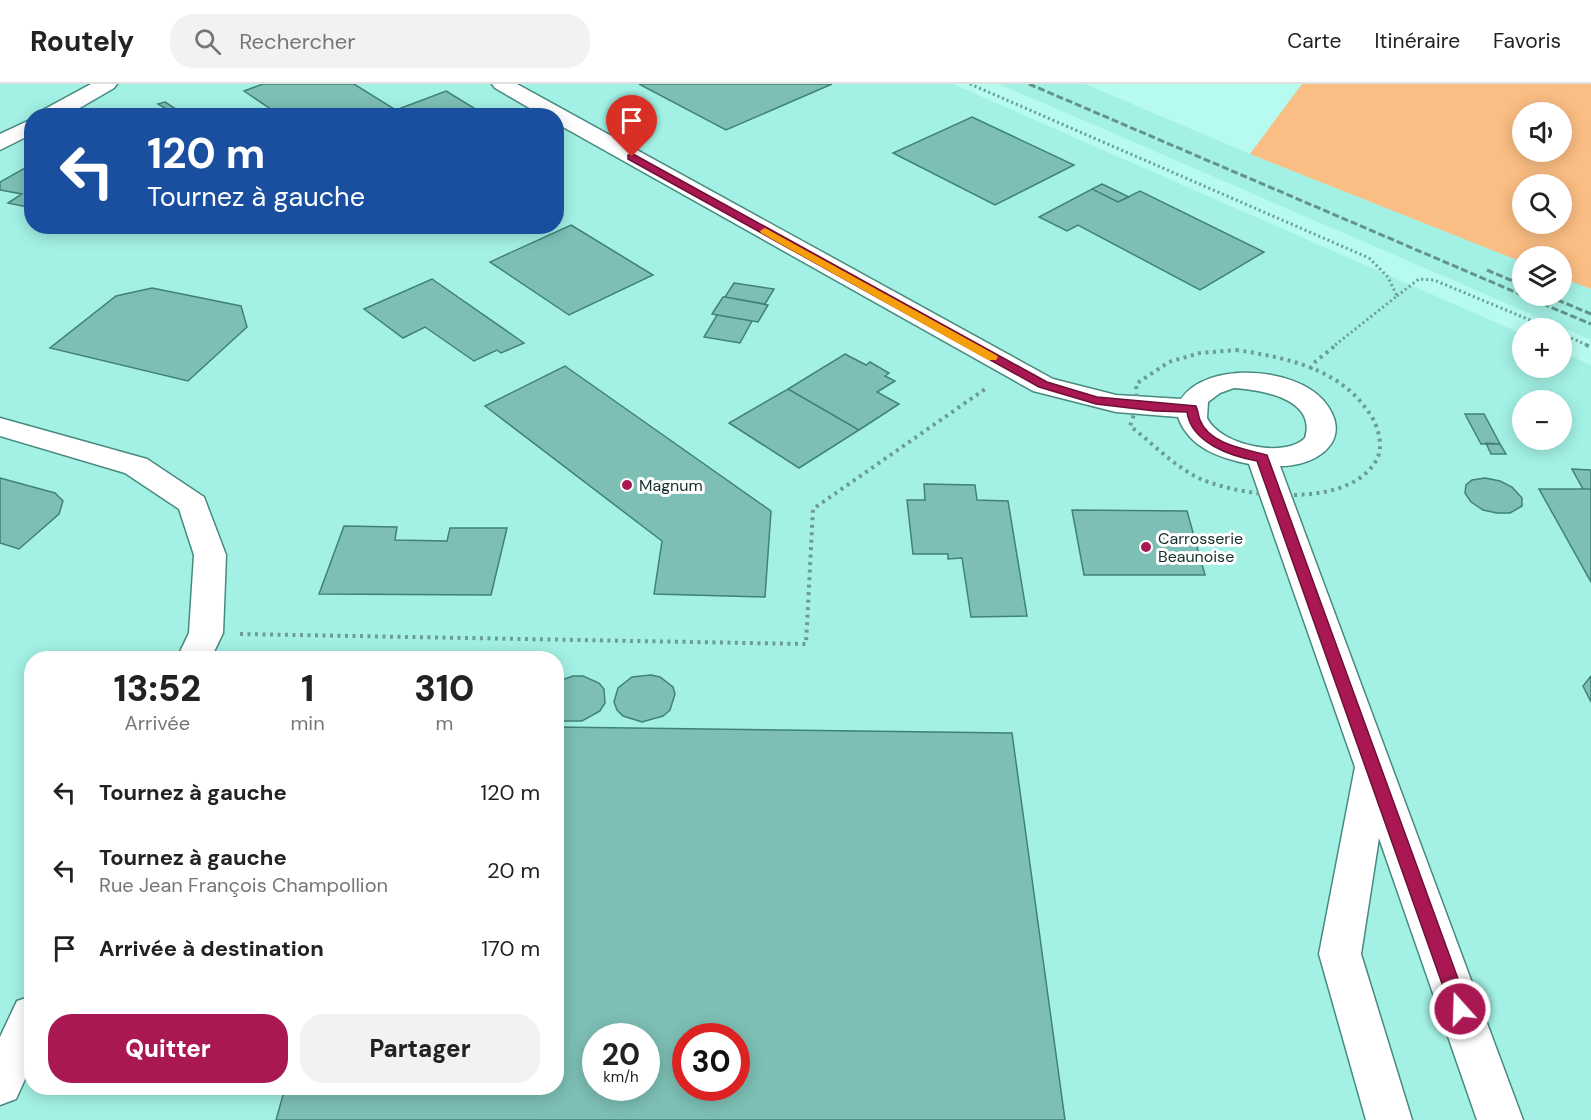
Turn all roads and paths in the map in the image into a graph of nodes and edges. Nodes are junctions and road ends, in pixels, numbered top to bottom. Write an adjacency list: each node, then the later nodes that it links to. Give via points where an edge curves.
1 (107, 84): 4 (street)
2 (502, 84): 5 (street)
3 (970, 84): 9 (path, via 1369,258 1388,277)
4 (64, 108)
5 (545, 108)
6 (564, 119): 14 (street)
7 (24, 130): 8 (street)
8 (0, 143)
9 (1397, 296): 10 (path, via 1419,279 1434,280); 13 (path)
10 (1525, 318)
11 (1572, 338): 12 (path)
12 (1591, 347)
13 (1312, 367): 15 (path); 16 (path, via 1246,351 1200,353 1169,362 1136,384); 20 (path, via 1345,385 1369,408 1380,433 1377,458 1359,479 1340,488)
14 (1013, 369): 16 (street, via 1072,395); 21 (path, via 813,509 806,644)
15 (1288, 390): 17 (street, via 1270,383 1234,380 1205,389); 19 (street, via 1308,403 1320,418 1318,440 1297,454)
16 (1137, 406): 17 (street); 20 (path, via 1130,426 1190,473 1206,481)
17 (1192, 408): 19 (street, via 1200,430 1211,440)
18 (0, 427): 21 (street, via 136,466 193,504 210,555)
19 (1262, 458): 20 (street)
20 (1275, 495): 22 (street)
21 (200, 646)
22 (1373, 766): 25 (street, via 1340,954); 26 (street)
23 (24, 1032): 24 (street)
24 (0, 1084)
25 (1389, 1120)
26 (1500, 1120)

